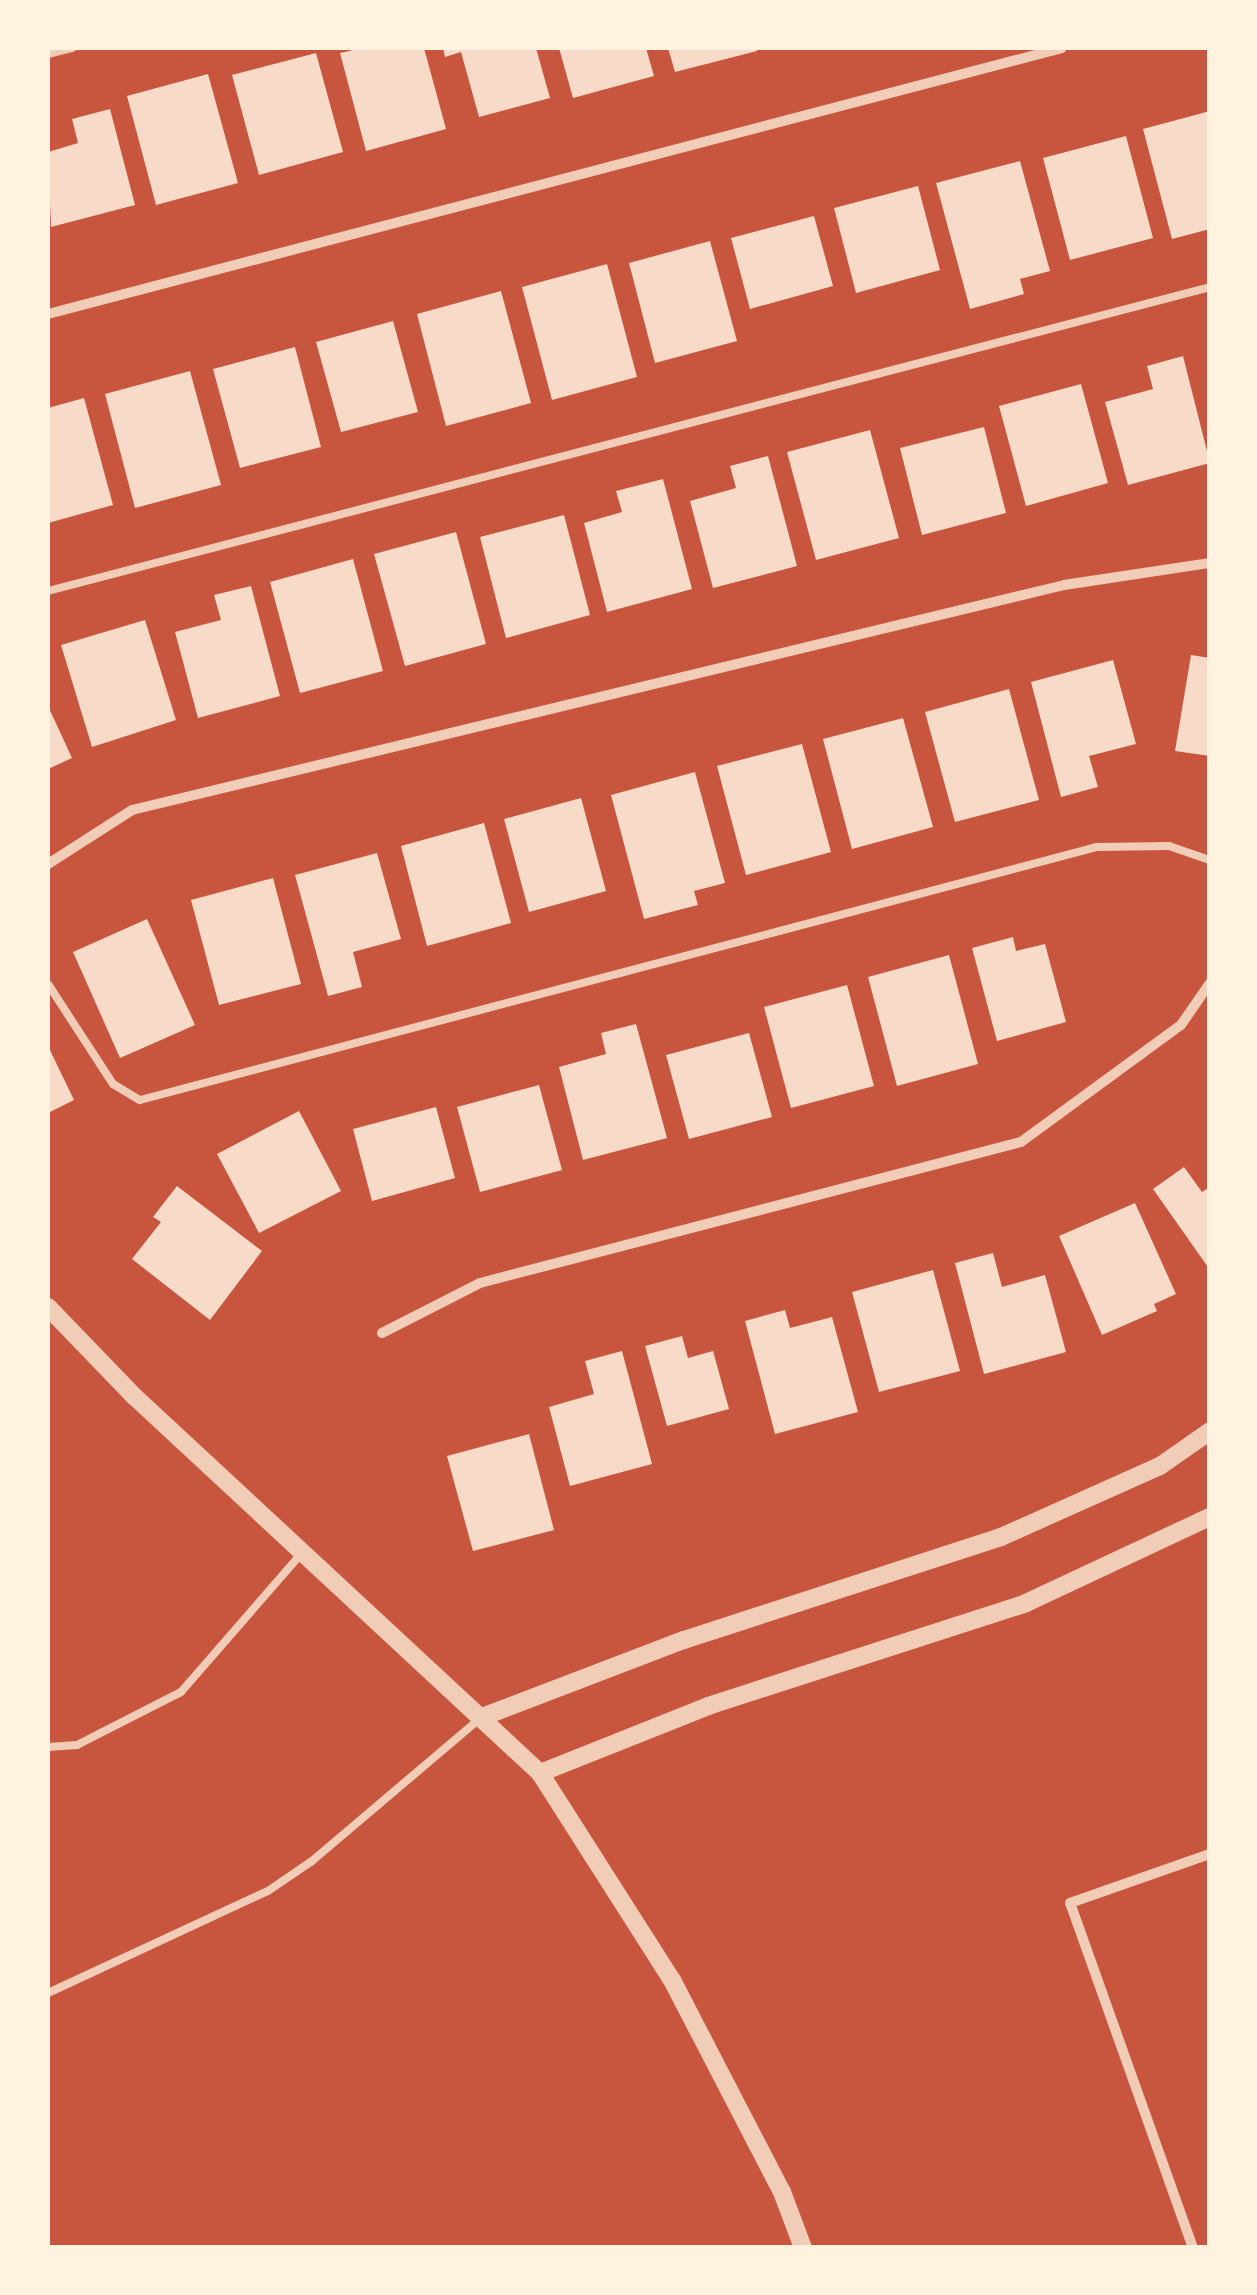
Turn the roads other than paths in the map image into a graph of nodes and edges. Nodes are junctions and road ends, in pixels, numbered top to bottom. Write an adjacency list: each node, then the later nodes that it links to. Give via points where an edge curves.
1 (72, 48): 3 (lane)
2 (1062, 48): 5 (street)
3 (48, 54)
4 (1210, 287): 7 (lane, via 340,509)
5 (48, 314)
6 (1210, 563): 9 (street, via 1064,585 132,810)
7 (48, 591)
8 (1210, 860): 11 (lane, via 1170,846 1098,847 140,1100 113,1084)
9 (48, 864)
10 (1210, 983): 13 (street, via 1181,1025 1022,1142 480,1283)
11 (48, 984)
12 (50, 1315): 16 (street)
13 (382, 1332)
14 (1210, 1431): 17 (street, via 1160,1466 1001,1537 684,1640)
15 (1210, 1518): 19 (street, via 1026,1603 708,1706)
16 (303, 1552): 17 (street); 18 (lane, via 181,1692 77,1745)
17 (482, 1718): 19 (street); 21 (lane, via 312,1862 268,1891)
18 (48, 1747)
19 (540, 1773): 22 (street, via 672,1980 782,2192)
20 (1210, 1854): 23 (street, via 1070,1903)
21 (48, 1992)
22 (803, 2248)
23 (1193, 2248)

